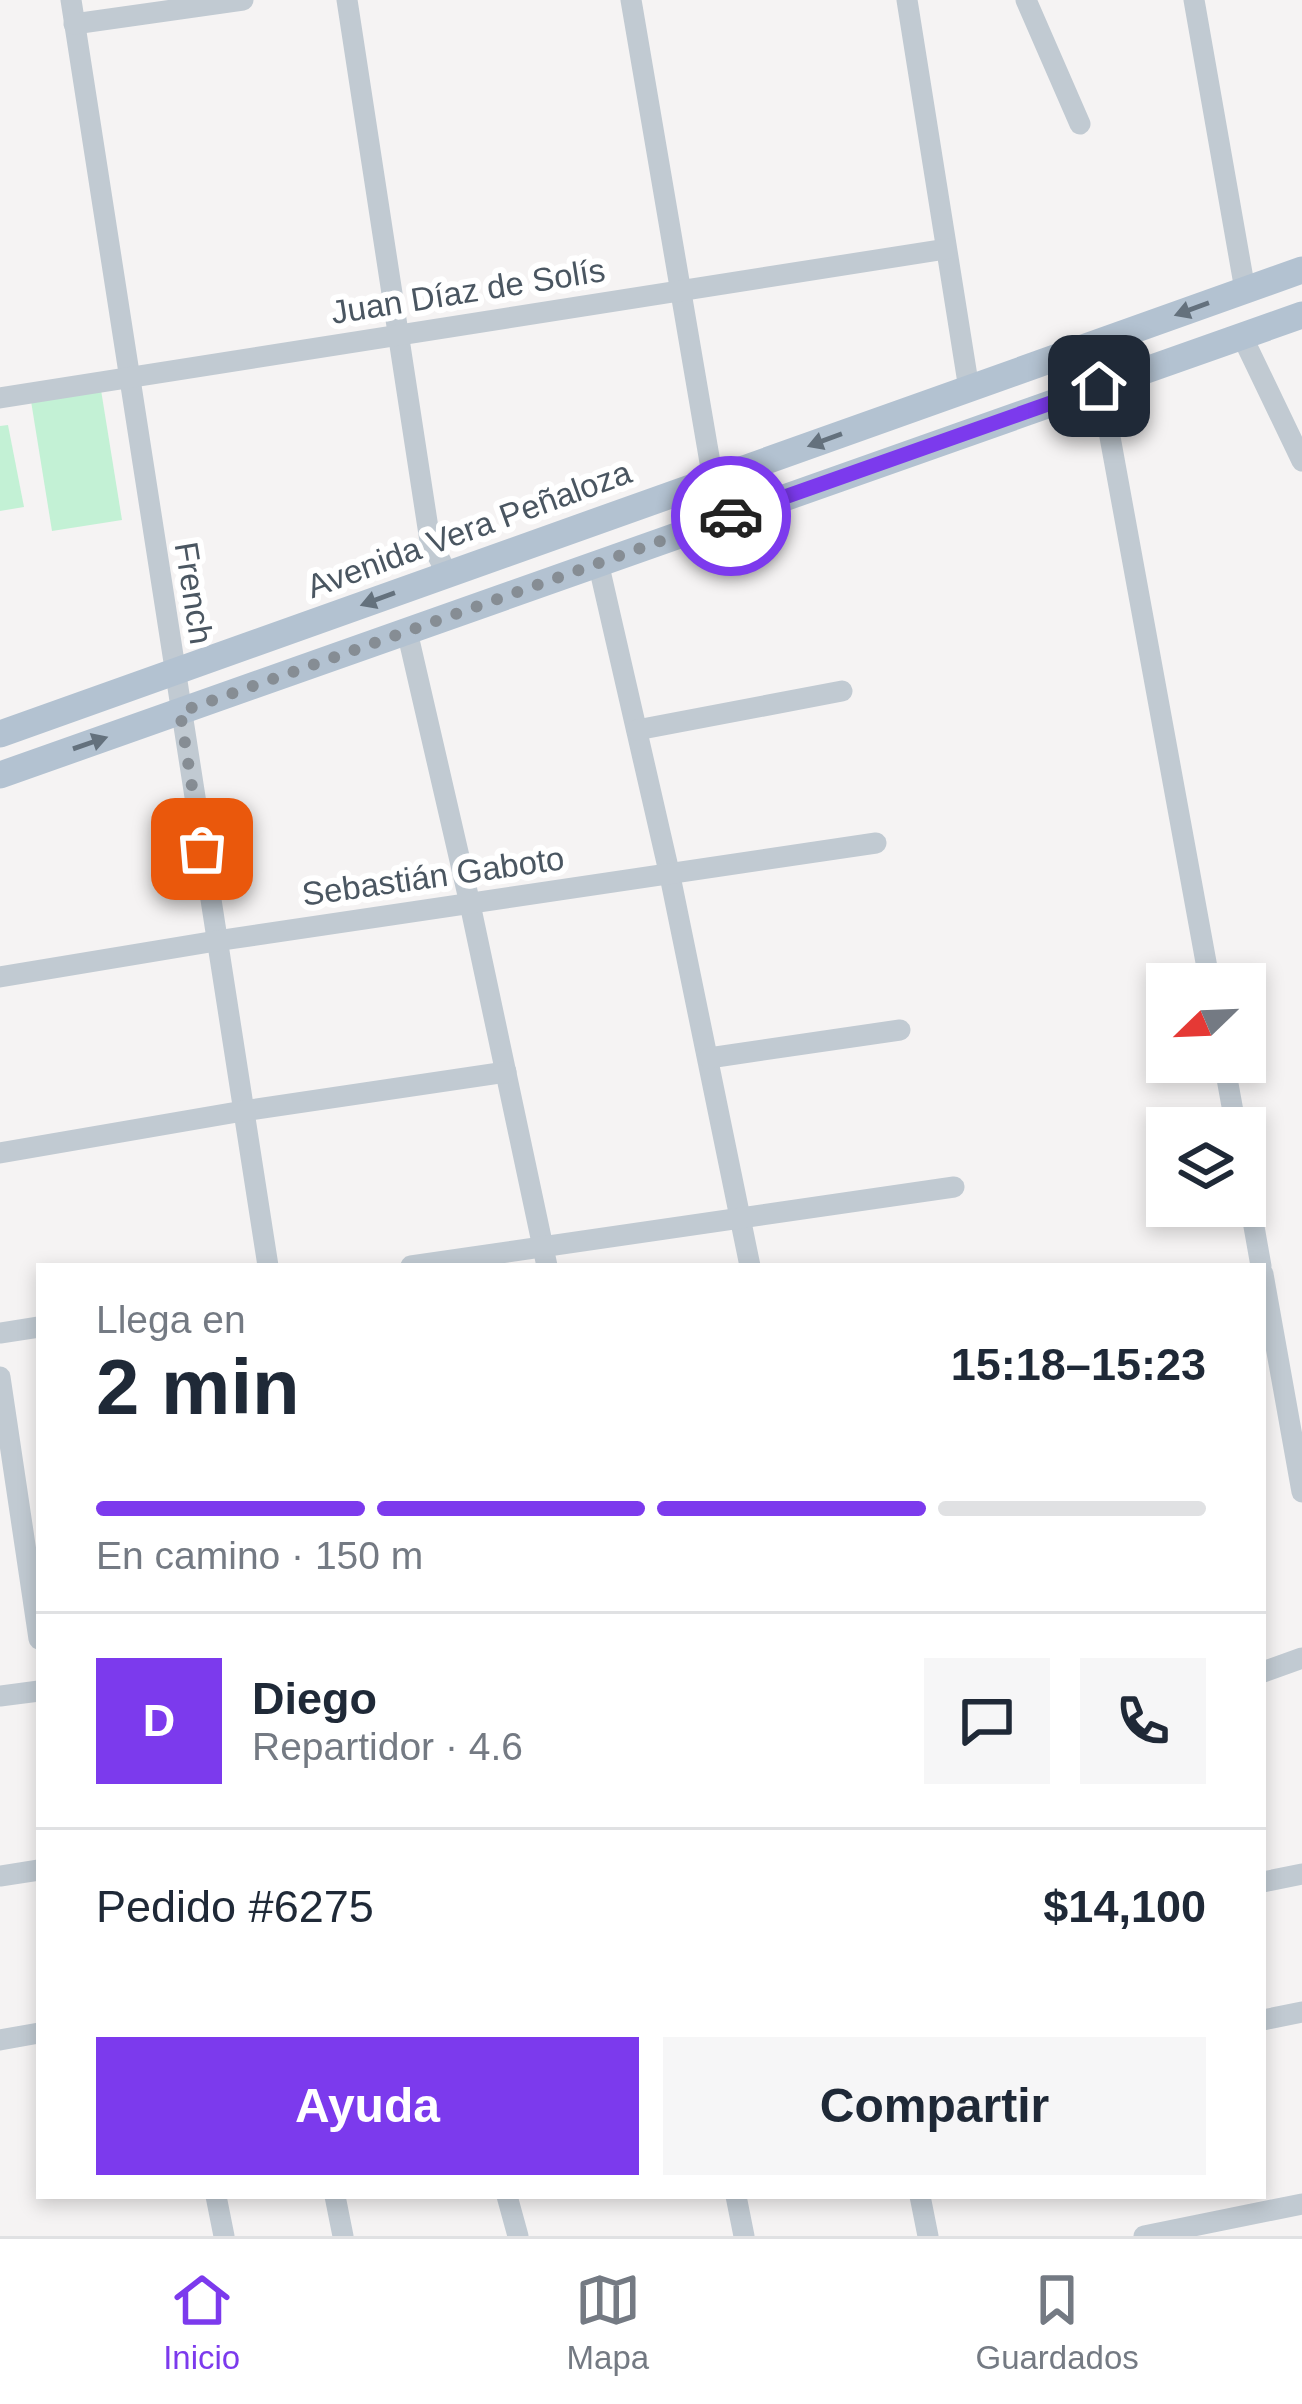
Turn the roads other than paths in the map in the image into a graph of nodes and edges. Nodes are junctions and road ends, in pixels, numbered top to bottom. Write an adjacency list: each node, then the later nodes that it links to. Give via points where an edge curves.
1 (70, 0): 8 (street, French)
2 (243, 0): 8 (street)
3 (346, 0): 15 (street)
4 (631, 0): 12 (street)
5 (907, 0): 10 (street)
6 (1026, 0): 9 (street)
7 (1194, 0): 13 (street)
8 (74, 24): 18 (street, French)
9 (1080, 124)
10 (946, 249): 12 (street, Juan Díaz de Solís); 20 (street)
11 (1302, 270): 13 (main road, Avenida Vera Peñaloza)
12 (681, 290): 15 (street, Juan Díaz de Solís); 23 (street)
13 (1245, 290): 17 (main road, Avenida Vera Peñaloza, one-way to 17)
14 (1302, 315): 16 (main road)
15 (400, 335): 18 (street, Juan Díaz de Solís); 25 (street, via 430,541)
16 (1242, 336): 19 (main road); 22 (street)
17 (1093, 344): 19 (street); 20 (main road, Avenida Vera Peñaloza)
18 (128, 377): 21 (street, Juan Díaz de Solís); 27 (street, French)
19 (1099, 386): 24 (main road); 37 (street)
20 (969, 389): 23 (main road, Avenida Vera Peñaloza, one-way to 23)
21 (0, 398)
22 (1302, 461)
23 (713, 480): 25 (main road, Avenida Vera Peñaloza)
24 (598, 562): 26 (main road); 30 (street)
25 (448, 574): 27 (main road, Avenida Vera Peñaloza, one-way to 27)
26 (406, 631): 29 (main road); 35 (street)
27 (173, 673): 29 (street, French); 31 (main road, Avenida Vera Peñaloza)
28 (842, 691): 30 (street)
29 (180, 712): 32 (main road, one-way to 29); 36 (street, French)
30 (637, 730): 34 (street)
31 (0, 734)
32 (0, 775)
33 (876, 843): 34 (street, Sebastián Gaboto)
34 (670, 876): 35 (street, Sebastián Gaboto); 40 (street)
35 (470, 904): 36 (street, Sebastián Gaboto); 41 (street)
36 (216, 941): 38 (street, Sebastián Gaboto); 42 (street, French)
37 (1206, 963)
38 (0, 977)
39 (900, 1030): 40 (street)
40 (709, 1058): 45 (street)
41 (506, 1072): 42 (street); 47 (street)
42 (243, 1111): 43 (street); 48 (street, French)
43 (0, 1153)
44 (954, 1187): 45 (street)
45 (743, 1217): 47 (street); 50 (street)
46 (1254, 1227): 51 (street)
47 (545, 1256): 49 (street)
48 (268, 1263)
49 (450, 1263)
50 (750, 1263)
51 (1261, 1263)
52 (1266, 1292): 56 (street)
53 (36, 1327): 54 (street)
54 (0, 1333)
55 (0, 1377): 57 (street)
56 (1302, 1492)
57 (9, 1506): 58 (street)
58 (36, 1626)
59 (1302, 1658): 60 (street)
60 (1266, 1671)
61 (36, 1691): 62 (street)
62 (0, 1696)
63 (36, 1870): 65 (street)
64 (1302, 1874): 66 (street)
65 (0, 1876)
66 (1266, 1881)
67 (1302, 2012): 68 (street)
68 (1266, 2019)
69 (36, 2034): 70 (street)
70 (0, 2040)
71 (217, 2199): 77 (street)
72 (336, 2199): 78 (street)
73 (508, 2199): 79 (street)
74 (737, 2199): 80 (street)
75 (921, 2199): 81 (street)
76 (1302, 2204): 82 (street)
77 (224, 2236)
78 (343, 2236)
79 (518, 2236)
80 (744, 2236)
81 (928, 2236)
82 (1144, 2236)

